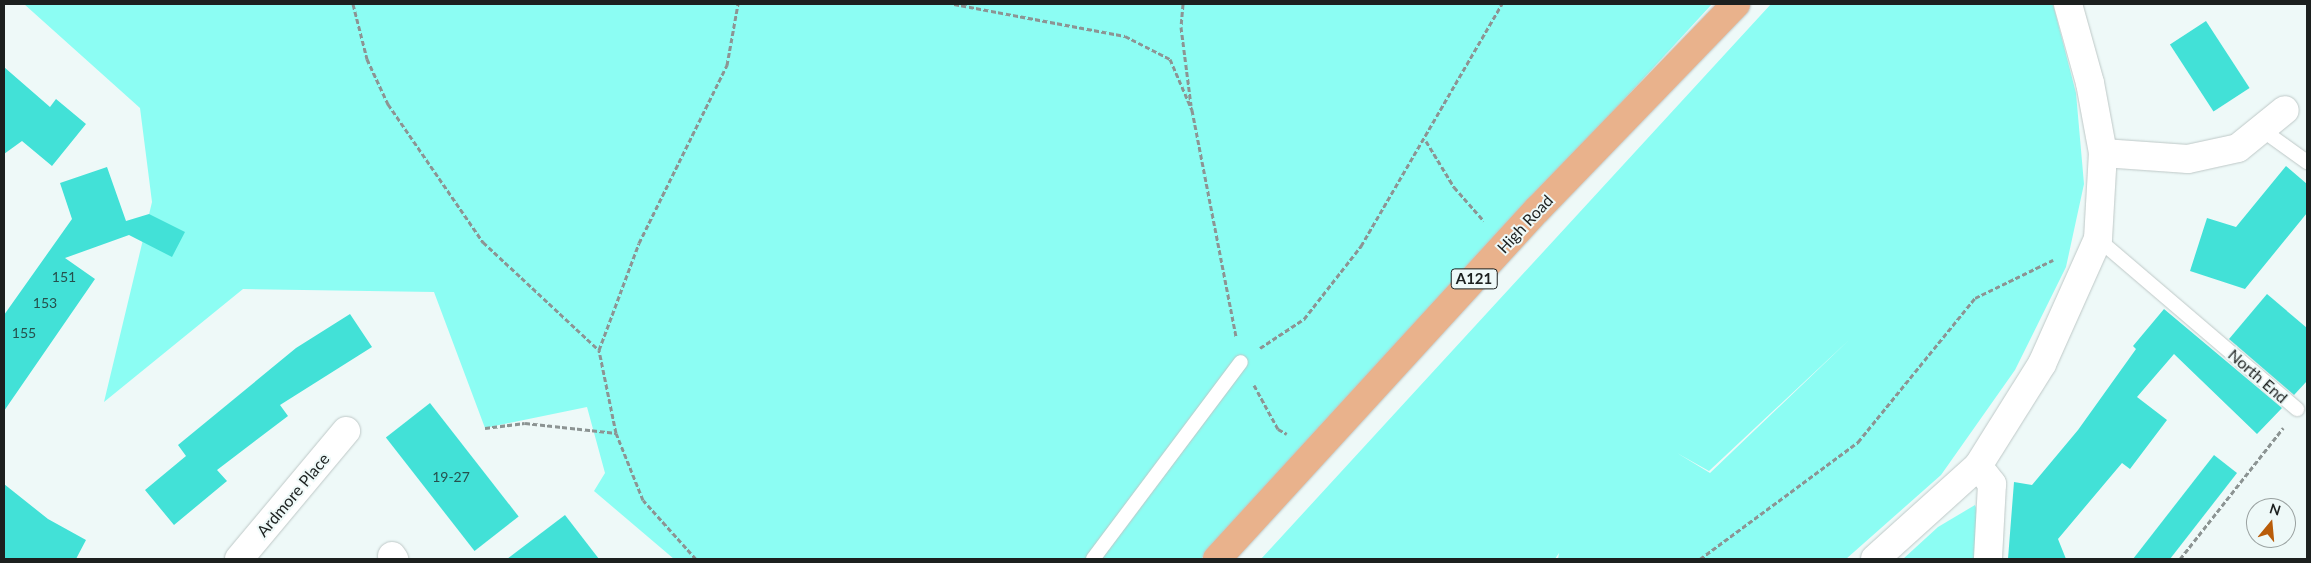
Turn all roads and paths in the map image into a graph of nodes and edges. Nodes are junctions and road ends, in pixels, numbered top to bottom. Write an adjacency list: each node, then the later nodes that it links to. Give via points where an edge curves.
1 (353, 4): 15 (path, via 367,58 388,104 483,242)
2 (738, 4): 15 (path, via 727,65 639,243)
3 (954, 4): 8 (path, via 1126,36 1170,59)
4 (1183, 4): 8 (path, via 1181,27)
5 (1502, 4): 16 (path, via 1361,246 1304,319)
6 (1736, 4): 25 (main road, High Road / A121, via 1538,209)
7 (2068, 4): 12 (street, via 2090,83)
8 (1192, 110): 11 (path); 16 (path)
9 (2284, 110): 10 (street)
10 (2261, 129): 12 (street, via 2238,148 2188,159); 13 (lane)
11 (1196, 138)
12 (2103, 153): 14 (street)
13 (2307, 162)
14 (2098, 239): 17 (lane, North End); 21 (street, via 2042,364); 26 (path, via 1975,298 1858,442)
15 (599, 350): 20 (path)
16 (1241, 362): 24 (lane)
17 (2296, 409): 29 (path, North End)
18 (485, 428): 20 (path, via 525,423)
19 (346, 431): 22 (street, Ardmore Place)
20 (616, 433): 23 (path, via 643,500)
21 (1978, 466): 27 (street); 28 (street, via 1992,484)
22 (239, 559)
23 (696, 559)
24 (1093, 559)
25 (1217, 559)
26 (1700, 559)
27 (1875, 559)
28 (1988, 559)
29 (2180, 559)

